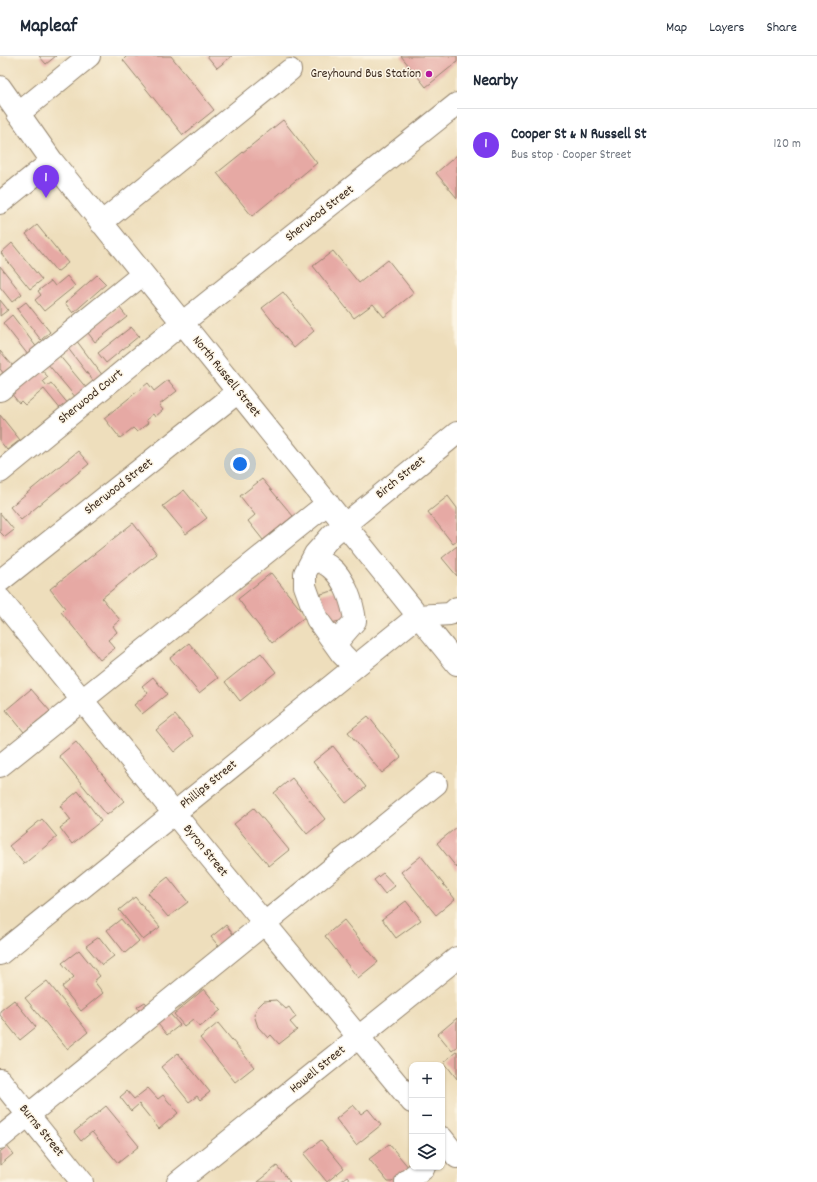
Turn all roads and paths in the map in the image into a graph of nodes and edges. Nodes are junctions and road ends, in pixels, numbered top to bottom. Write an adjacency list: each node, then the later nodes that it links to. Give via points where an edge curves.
1 (89, 56): 5 (street)
2 (290, 70): 8 (street)
3 (0, 87): 5 (street, North Russell Street)
4 (457, 104): 10 (street, Sherwood Street)
5 (18, 114): 6 (street, North Russell Street)
6 (52, 161): 7 (street); 8 (street, North Russell Street)
7 (0, 203)
8 (102, 223): 9 (street, North Russell Street)
9 (143, 274): 10 (street, North Russell Street); 11 (street)
10 (182, 323): 12 (street, North Russell Street); 14 (street, Sherwood Court)
11 (0, 390)
12 (238, 392): 15 (street, North Russell Street); 18 (street, Sherwood Street)
13 (457, 433): 16 (street, Birch Street)
14 (0, 472)
15 (328, 503): 16 (street, North Russell Street); 25 (street)
16 (344, 524): 17 (street, Birch Street); 21 (street, North Russell Street)
17 (313, 558): 22 (street, Birch Street, via 305,573 306,586 316,619); 22 (street, via 335,572 353,609 355,622)
18 (0, 582)
19 (0, 599): 25 (street, Byron Street)
20 (457, 608): 21 (street, via 450,614)
21 (418, 616): 23 (street, North Russell Street); 24 (street, Phillips Street)
22 (335, 644): 24 (street, Birch Street)
23 (457, 664)
24 (354, 667): 28 (street, Phillips Street)
25 (82, 700): 26 (street); 28 (street, Byron Street)
26 (0, 766)
27 (436, 784): 29 (street)
28 (174, 813): 29 (street, Byron Street); 30 (street, Phillips Street)
29 (265, 924): 32 (street, Byron Street); 35 (street)
30 (0, 954)
31 (457, 958): 32 (street, Howell Street)
32 (359, 1036): 34 (street, Byron Street); 39 (street, Howell Street)
33 (0, 1080): 35 (street, Burns Street)
34 (409, 1098)
35 (28, 1115): 36 (street); 38 (street, Burns Street)
36 (0, 1138)
37 (420, 1170): 40 (street)
38 (82, 1182)
39 (178, 1182)
40 (406, 1182)

